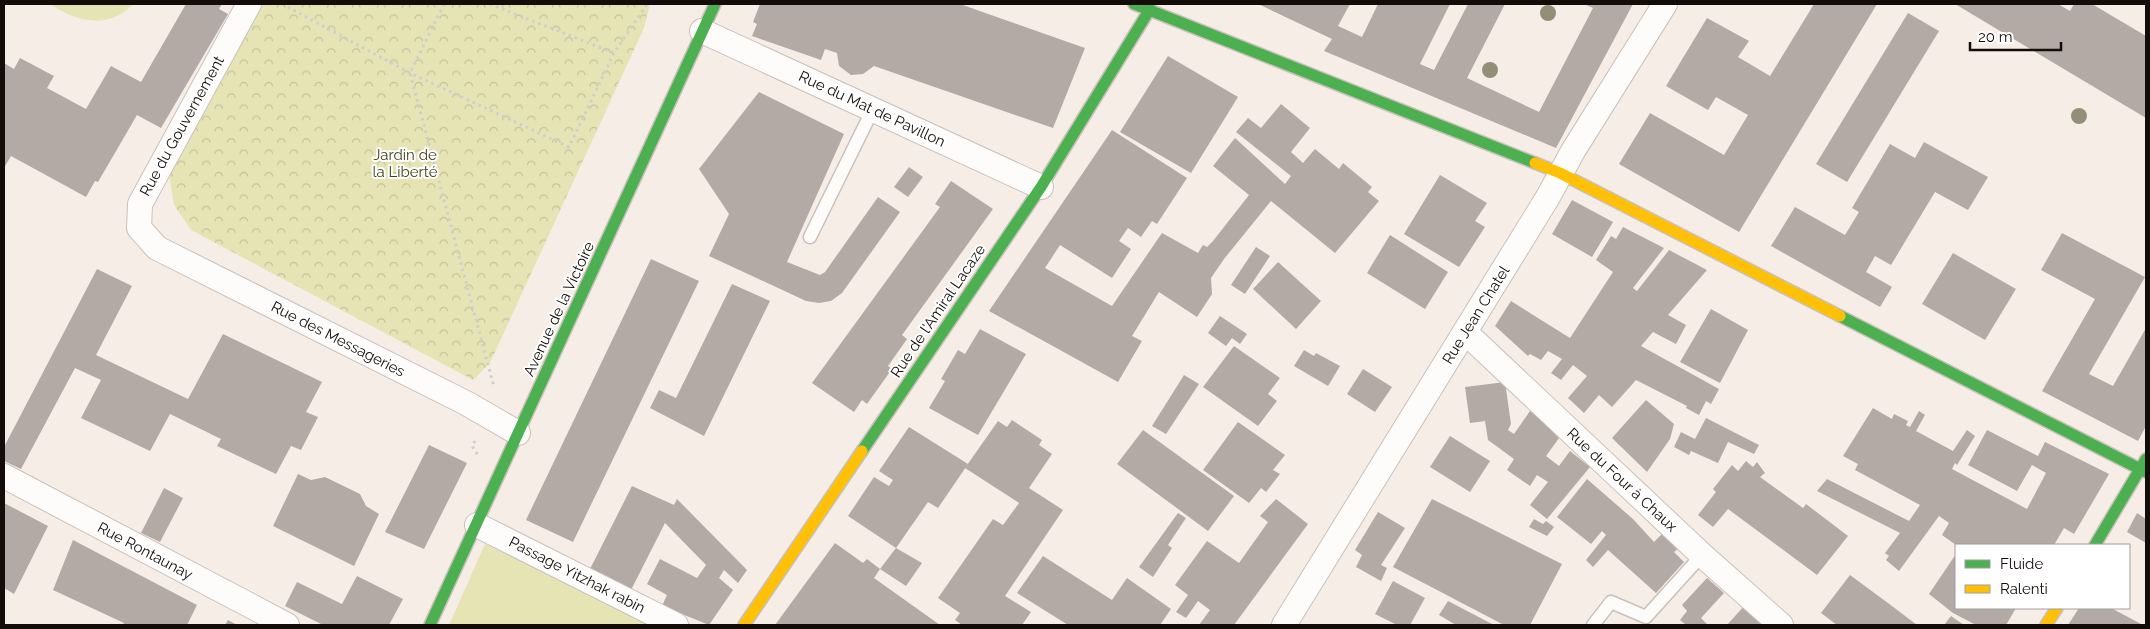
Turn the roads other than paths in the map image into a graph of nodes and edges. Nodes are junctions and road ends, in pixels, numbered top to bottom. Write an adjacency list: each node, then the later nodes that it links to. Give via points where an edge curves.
1 (250, 4): 11 (street, Rue du Gouvernement, via 140,204 139,228)
2 (715, 4): 6 (main road, Avenue de la Victoire)
3 (1134, 4): 5 (main road)
4 (1665, 4): 8 (street, Rue Jean Chatel)
5 (1150, 10): 8 (main road); 9 (main road, Rue de l'Amiral Lacaze)
6 (702, 31): 7 (street, Rue du Mat de Pavillon); 13 (main road, Avenue de la Victoire)
7 (873, 109): 9 (street, Rue du Mat de Pavillon); 10 (lane)
8 (1560, 173): 12 (street, Rue Jean Chatel); 15 (main road)
9 (1041, 187): 25 (main road, Rue de l'Amiral Lacaze)
10 (810, 238)
11 (157, 248): 13 (street, Rue des Messageries, via 466,403)
12 (1465, 332): 19 (street, Rue du Four à Chaux); 26 (street, Rue Jean Chatel)
13 (518, 433): 17 (main road, Avenue de la Victoire)
14 (2146, 459): 15 (main road)
15 (2143, 470): 18 (main road)
16 (4, 476): 22 (street, Rue Rontaunay)
17 (477, 525): 23 (main road, Avenue de la Victoire); 24 (street, Passage Yitzhak rabin)
18 (2096, 544)
19 (1702, 555): 21 (lane); 28 (street, Rue du Four à Chaux)
20 (2056, 609): 29 (main road)
21 (1648, 621): 27 (lane, via 1611,602)
22 (287, 625)
23 (430, 625)
24 (676, 625)
25 (744, 625)
26 (1284, 625)
27 (1593, 625)
28 (1781, 625)
29 (2046, 625)

